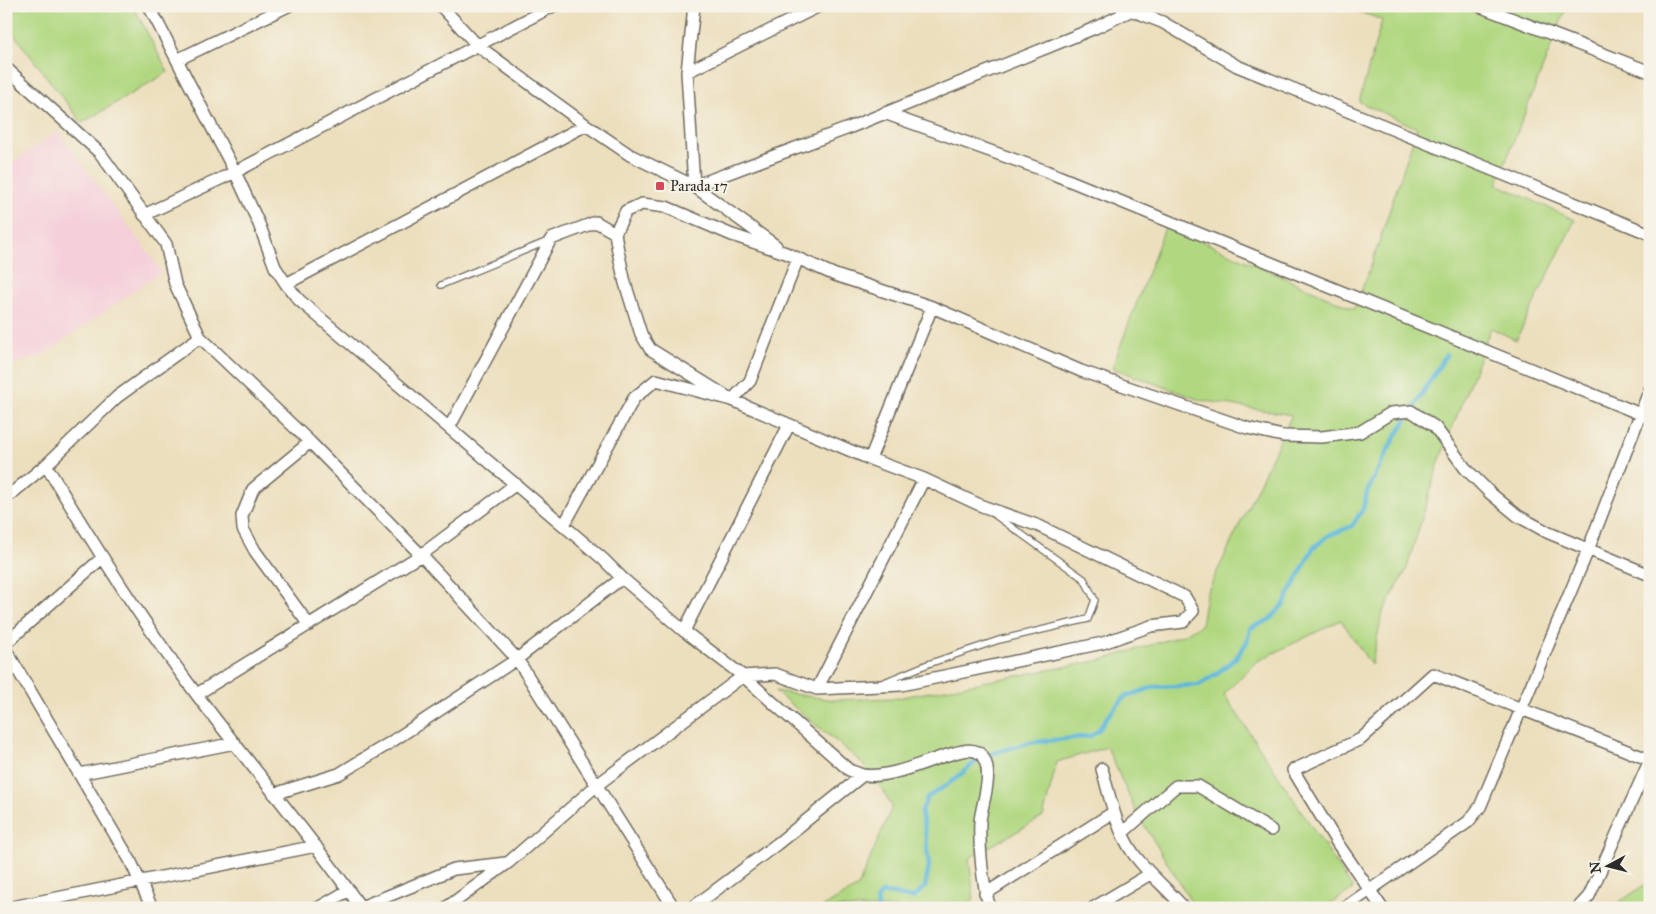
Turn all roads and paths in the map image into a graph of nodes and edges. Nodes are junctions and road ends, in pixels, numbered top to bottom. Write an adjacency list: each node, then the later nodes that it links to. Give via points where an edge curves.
1 (149, 6): 11 (street)
2 (288, 6): 11 (street)
3 (441, 6): 10 (street)
4 (553, 6): 10 (street)
5 (694, 6): 13 (street)
6 (819, 6): 13 (street)
7 (1120, 6): 9 (street)
8 (1480, 6): 14 (street)
9 (1133, 8): 15 (street, via 1095,28); 21 (street, via 1237,66)
10 (478, 46): 16 (street); 17 (street)
11 (177, 60): 17 (street)
12 (6, 68): 19 (street, via 100,153)
13 (687, 72): 18 (street)
14 (1650, 72)
15 (884, 113): 18 (street); 31 (street, via 1046,171)
16 (586, 125): 18 (street, via 630,155); 25 (street)
17 (235, 172): 19 (street); 25 (street, via 275,267)
18 (694, 186): 23 (street)
19 (144, 215): 28 (street, via 166,244 175,284)
20 (615, 233): 22 (street, via 596,222); 23 (street, via 626,211 642,204 666,208); 30 (street, via 625,283 641,334 650,349)
21 (1650, 234)
22 (551, 239): 26 (lane); 33 (street)
23 (786, 253): 24 (street)
24 (798, 258): 27 (street, via 834,275); 30 (street, via 750,381)
25 (286, 284): 33 (street, via 299,300)
26 (441, 286)
27 (932, 307): 35 (street); 42 (street, via 1081,372 1247,428 1283,436 1322,437 1360,432 1391,413 1411,411 1435,427 1465,468 1518,516)
28 (200, 337): 34 (street); 36 (street, via 117,397)
29 (1650, 390): 31 (street)
30 (732, 400): 32 (street); 41 (street, via 656,380 634,398)
31 (1645, 416): 42 (street)
32 (789, 425): 35 (street); 48 (street)
33 (450, 428): 38 (street)
34 (310, 442): 43 (street); 47 (street, via 253,488 242,516 243,529 255,551)
35 (870, 459): 37 (street)
36 (46, 465): 39 (street); 44 (street)
37 (924, 479): 40 (street); 54 (street)
38 (516, 484): 41 (street); 43 (street)
39 (6, 498)
40 (982, 506): 53 (lane, via 1084,579 1095,600 1088,619 999,640); 53 (street, via 1039,526 1089,549 1184,597 1194,612 1183,622 1151,626 1103,643 901,685)
41 (564, 525): 46 (street)
42 (1588, 550): 45 (street); 56 (street)
43 (422, 555): 47 (street); 51 (street)
44 (102, 558): 49 (street); 55 (street)
45 (1650, 574)
46 (622, 578): 48 (street); 51 (street)
47 (309, 625): 55 (street)
48 (684, 632): 52 (street)
49 (6, 643)
50 (6, 650): 60 (street)
51 (517, 660): 62 (street); 63 (street, via 339,774)
52 (743, 676): 54 (street, via 775,674); 61 (street, via 848,770); 62 (street)
53 (874, 686): 54 (street)
54 (817, 689)
55 (197, 694): 57 (street)
56 (1521, 709): 58 (street); 72 (street, via 1480,807 1468,822); 72 (street, via 1433,674 1361,739 1293,770)
57 (235, 743): 60 (street); 63 (street)
58 (1650, 760): 86 (street, via 1589,896)
59 (1102, 769): 64 (street)
60 (80, 774): 70 (street)
61 (863, 775): 73 (street, via 895,772 961,751 974,750 983,756 987,772 980,821); 80 (street)
62 (597, 785): 68 (street); 79 (street)
63 (274, 794): 67 (street)
64 (1114, 812): 66 (street); 73 (street)
65 (1271, 830): 66 (street, via 1198,786 1176,786)
66 (1122, 833): 69 (street)
67 (316, 846): 70 (street); 71 (street)
68 (509, 862): 77 (street, via 454,870); 78 (street)
69 (1150, 874): 82 (street); 83 (street)
70 (141, 881): 74 (street); 75 (street)
71 (349, 890): 76 (street); 77 (street)
72 (1370, 890): 84 (street); 85 (street)
73 (985, 894): 81 (street)
74 (7, 908)
75 (152, 908)
76 (318, 908)
77 (361, 908)
78 (446, 908)
79 (674, 908)
80 (692, 908)
81 (990, 908)
82 (1093, 908)
83 (1184, 908)
84 (1344, 908)
85 (1382, 908)
86 (1578, 908)

